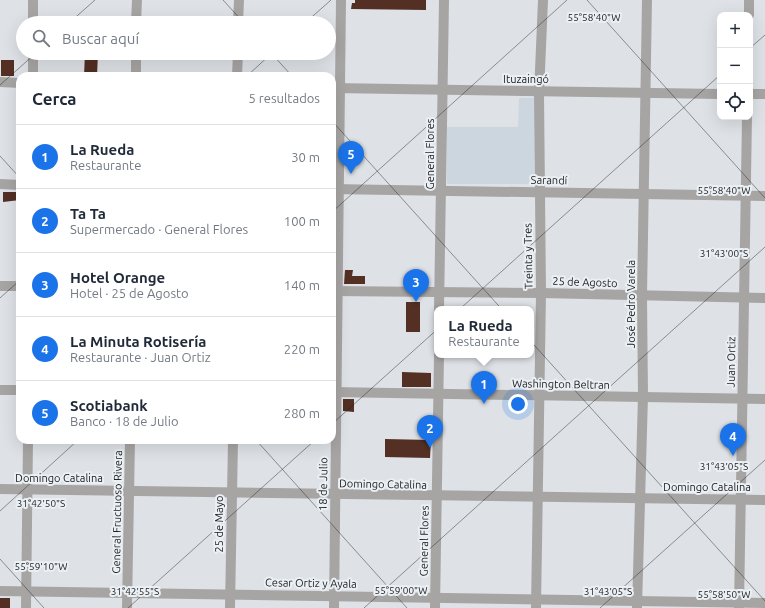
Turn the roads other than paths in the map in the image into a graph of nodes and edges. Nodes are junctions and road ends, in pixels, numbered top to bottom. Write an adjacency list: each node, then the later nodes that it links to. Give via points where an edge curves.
1 (33, 0): 10 (street)
2 (136, 0): 11 (street)
3 (239, 0): 12 (street)
4 (341, 0): 21 (street, 18 de Julio)
5 (444, 0): 22 (street, General Flores)
6 (543, 0): 23 (street, Treinta y Tres)
7 (647, 0): 24 (street, José Pedro Varela)
8 (749, 0): 9 (street)
9 (749, 12)
10 (33, 16)
11 (136, 16)
12 (238, 16)
13 (33, 60): 16 (street)
14 (136, 60): 17 (street)
15 (238, 60): 18 (street)
16 (33, 72)
17 (136, 72)
18 (237, 72)
19 (0, 82): 20 (street)
20 (16, 83)
21 (336, 88): 22 (street, Ituzaingó); 31 (street, 18 de Julio)
22 (442, 90): 23 (street, Ituzaingó); 32 (street, General Flores)
23 (541, 90): 24 (street, Ituzaingó); 33 (street, Treinta y Tres)
24 (645, 92): 25 (street, Ituzaingó); 34 (street, José Pedro Varela)
25 (717, 94)
26 (753, 94): 27 (street)
27 (765, 94)
28 (747, 120): 35 (street, Juan Ortiz)
29 (0, 184): 30 (street)
30 (16, 185)
31 (336, 189): 32 (street, Sarandí)
32 (442, 190): 33 (street, Sarandí); 40 (street, General Flores)
33 (540, 193): 34 (street, Sarandí); 41 (street, Treinta y Tres)
34 (645, 193): 35 (street, Sarandí); 42 (street, José Pedro Varela)
35 (747, 195): 36 (street, Sarandí); 43 (street, Juan Ortiz)
36 (765, 196)
37 (0, 286): 38 (street)
38 (16, 286)
39 (336, 291): 40 (street, 25 de Agosto)
40 (439, 292): 41 (street, 25 de Agosto); 45 (street, General Flores)
41 (541, 293): 42 (street, 25 de Agosto); 51 (street, Treinta y Tres)
42 (642, 296): 43 (street, 25 de Agosto); 52 (street, José Pedro Varela)
43 (744, 298): 44 (street, 25 de Agosto); 53 (street, Juan Ortiz)
44 (765, 298)
45 (439, 306)
46 (439, 358): 50 (street, General Flores)
47 (0, 390): 48 (street)
48 (16, 390)
49 (336, 392): 50 (street, Washington Beltran)
50 (439, 393): 51 (street, Washington Beltran); 64 (street, General Flores)
51 (539, 396): 52 (street, Washington Beltran); 65 (street, Treinta y Tres)
52 (643, 396): 53 (street, Washington Beltran); 66 (street, José Pedro Varela)
53 (742, 398): 54 (street, Washington Beltran); 67 (street, Juan Ortiz)
54 (765, 399)
55 (28, 444): 60 (street)
56 (130, 444): 61 (street, General Fructuoso Rivera)
57 (232, 444): 62 (street, 25 de Mayo)
58 (335, 444): 63 (street, 18 de Julio)
59 (0, 489): 60 (street, Domingo Catalina)
60 (27, 490): 61 (street, Domingo Catalina); 70 (street)
61 (129, 490): 62 (street, Domingo Catalina); 71 (street, General Fructuoso Rivera)
62 (231, 492): 63 (street, Domingo Catalina); 72 (street, 25 de Mayo)
63 (335, 495): 64 (street, Domingo Catalina); 73 (street, 18 de Julio)
64 (436, 496): 65 (street, Domingo Catalina); 74 (street, General Flores)
65 (538, 496): 66 (street, Domingo Catalina); 76 (street, Treinta y Tres)
66 (640, 499): 67 (street, Domingo Catalina); 77 (street, José Pedro Varela)
67 (741, 499): 68 (street, Domingo Catalina); 78 (street, Juan Ortiz)
68 (765, 500)
69 (0, 591): 70 (street, Cesar Ortiz y Ayala)
70 (27, 592): 71 (street, Cesar Ortiz y Ayala); 79 (street)
71 (128, 593): 72 (street, Cesar Ortiz y Ayala); 80 (street, General Fructuoso Rivera)
72 (231, 594): 73 (street, Cesar Ortiz y Ayala); 81 (street, 25 de Mayo)
73 (334, 595): 74 (street, Cesar Ortiz y Ayala); 82 (street, 18 de Julio)
74 (435, 603): 76 (street, Cesar Ortiz y Ayala)
75 (765, 603): 78 (street, Cesar Ortiz y Ayala)
76 (536, 604): 77 (street, Cesar Ortiz y Ayala)
77 (637, 604): 78 (street, Cesar Ortiz y Ayala)
78 (739, 605)
79 (26, 608)
80 (127, 608)
81 (230, 608)
82 (334, 608)

